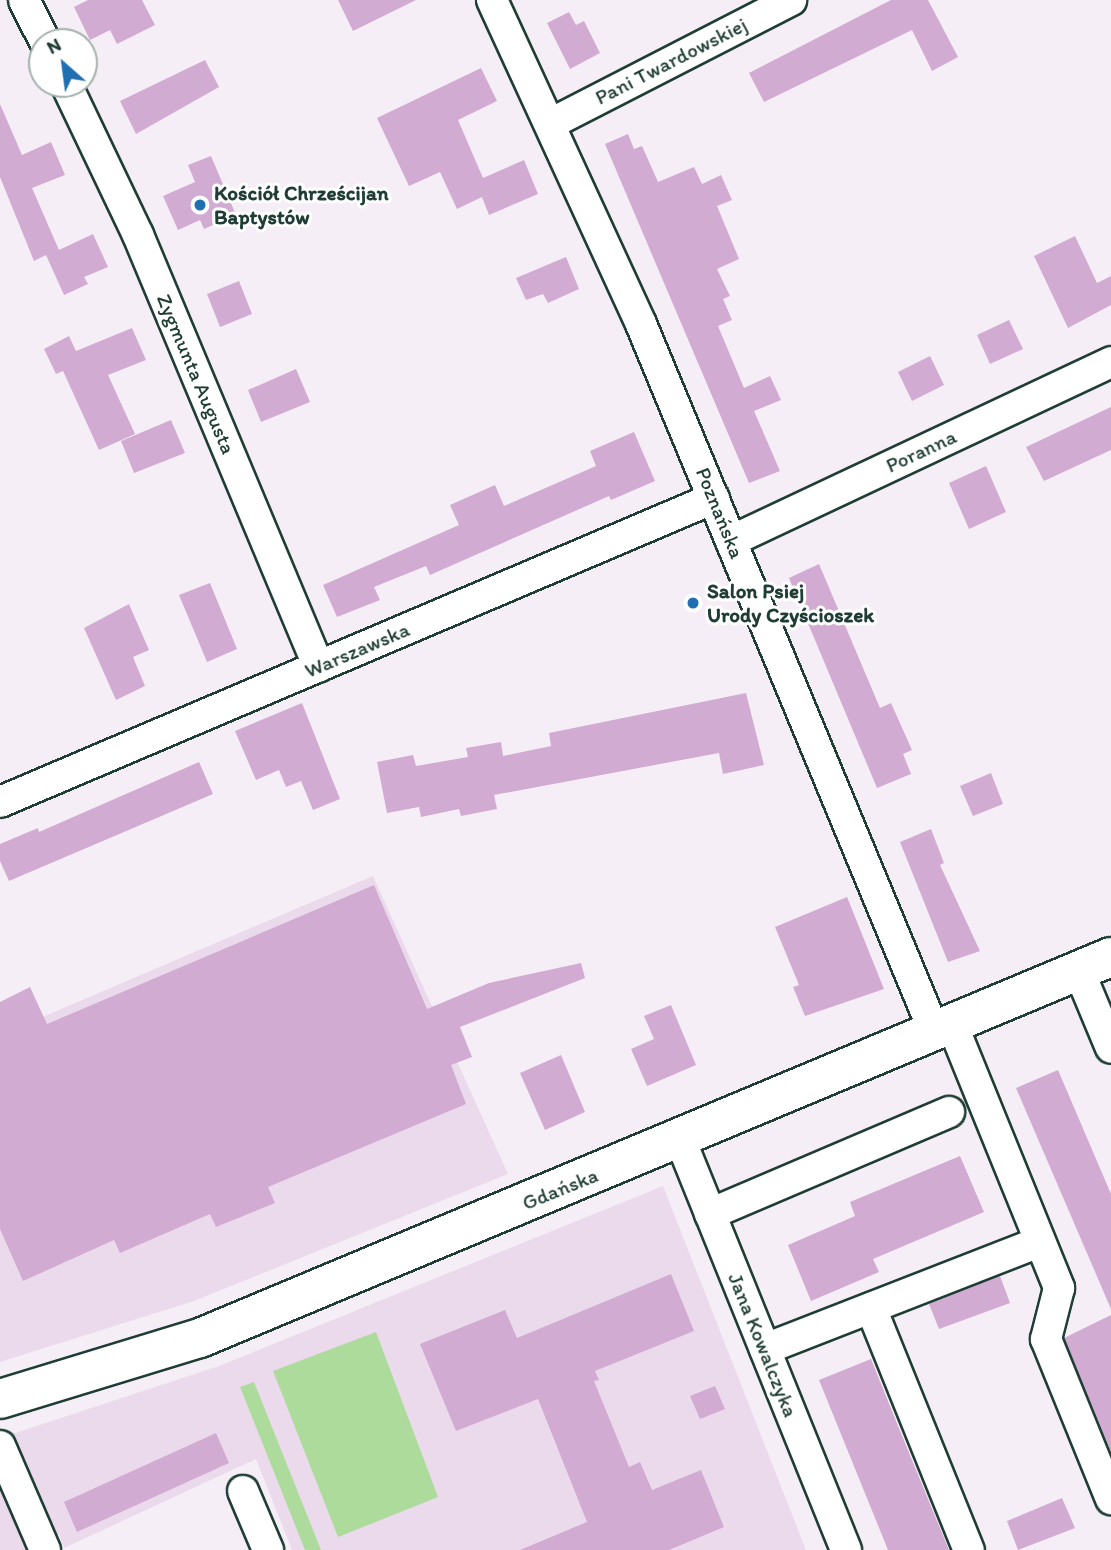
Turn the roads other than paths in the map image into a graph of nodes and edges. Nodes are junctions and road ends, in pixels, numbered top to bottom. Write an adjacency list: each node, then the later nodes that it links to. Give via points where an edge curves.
1 (24, 0): 4 (street)
2 (492, 0): 6 (street, Poznańska)
3 (791, 0): 6 (street, Pani Twardowskiej)
4 (38, 28)
5 (73, 98): 10 (street, Zygmunta Augusta, via 138,235)
6 (552, 123): 8 (street, Poznańska)
7 (1111, 362): 9 (street, Poranna)
8 (714, 498): 9 (street, Poznańska); 10 (street, Warszawska)
9 (731, 541): 13 (street, Poznańska)
10 (318, 667): 11 (street, Warszawska)
11 (0, 802)
12 (1095, 964): 13 (street, Gdańska); 14 (street)
13 (943, 1027): 16 (street, Gdańska); 18 (street, Poznańska)
14 (1111, 1048)
15 (949, 1112): 17 (street)
16 (680, 1139): 17 (street, Jana Kowalczyka); 21 (street, Gdańska, via 200,1338)
17 (710, 1214): 20 (street, Jana Kowalczyka)
18 (1040, 1242): 19 (street); 24 (street, Poznańska, via 1059,1287 1046,1339)
19 (871, 1308): 20 (street); 28 (street)
20 (765, 1349): 27 (street, Jana Kowalczyka)
21 (0, 1399)
22 (0, 1446): 25 (street)
23 (243, 1491): 26 (street)
24 (1111, 1499)
25 (45, 1550)
26 (268, 1550)
27 (846, 1550)
28 (969, 1550)

